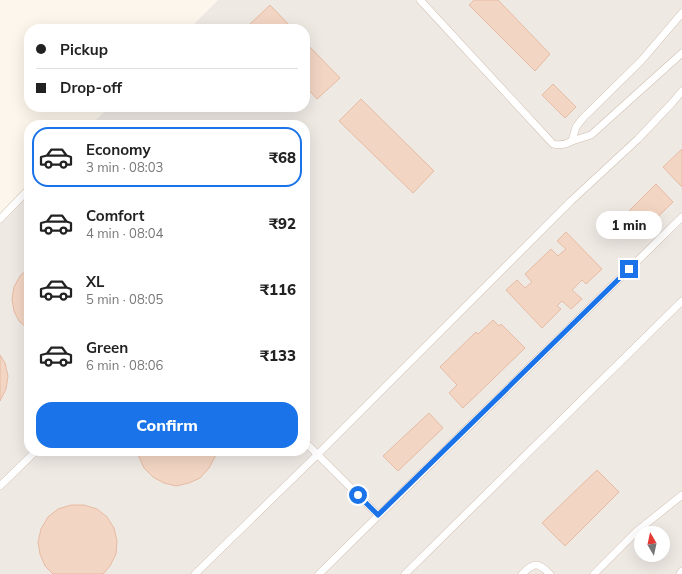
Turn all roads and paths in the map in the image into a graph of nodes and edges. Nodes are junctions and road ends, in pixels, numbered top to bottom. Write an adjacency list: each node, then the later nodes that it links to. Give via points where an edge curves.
1 (420, 0): 5 (lane, via 553,144 560,146)
2 (682, 13): 5 (lane, via 641,61 583,118 576,127)
3 (682, 53): 5 (lane, via 591,135)
4 (682, 90): 11 (lane, via 638,139 571,200)
5 (572, 141)
6 (24, 194): 8 (lane)
7 (682, 217): 15 (lane)
8 (0, 218)
9 (682, 301): 19 (lane)
10 (310, 447): 11 (lane)
11 (318, 454): 15 (lane); 17 (lane)
12 (31, 456): 13 (lane)
13 (0, 486)
14 (682, 495): 22 (lane, via 637,532)
15 (378, 515): 18 (lane)
16 (682, 571): 23 (lane)
17 (195, 574)
18 (319, 574)
19 (405, 574)
20 (522, 574): 21 (lane, via 529,567 537,565)
21 (550, 574)
22 (594, 574)
23 (680, 574)

